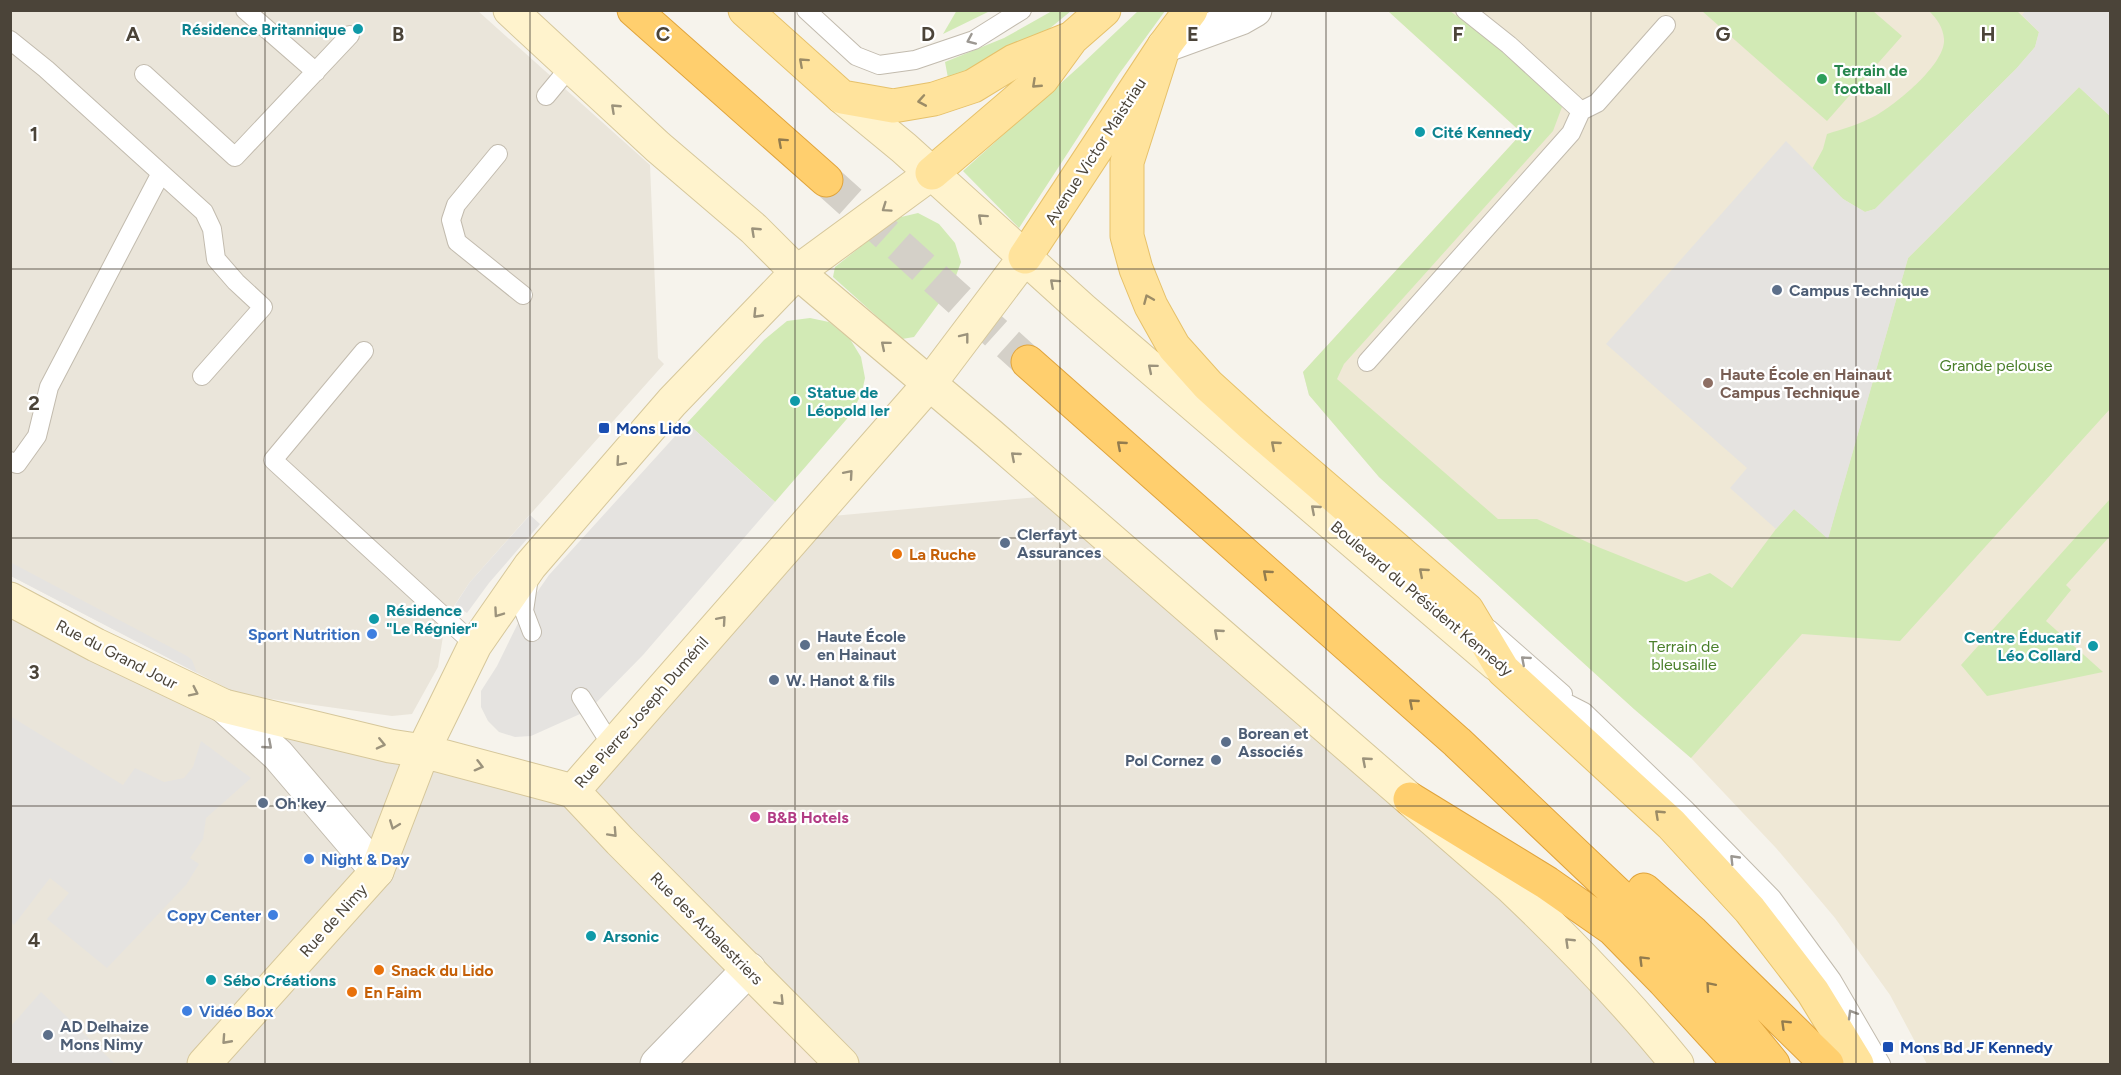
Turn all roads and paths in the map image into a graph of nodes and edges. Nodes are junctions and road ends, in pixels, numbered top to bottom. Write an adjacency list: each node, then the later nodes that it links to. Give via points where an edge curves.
1 (245, 10): 17 (lane)
2 (510, 10): 16 (street)
3 (634, 10): 25 (highway, one-way to 3)
4 (806, 10): 5 (lane, one-way to 4, via 974,40 915,60 879,65 856,56)
5 (1022, 10)
6 (1104, 10): 13 (main road)
7 (1191, 10): 15 (main road, Avenue Victor Maistriau)
8 (1255, 10): 15 (street)
9 (1465, 10): 21 (lane)
10 (754, 16): 20 (main road, one-way to 10)
11 (1666, 25): 21 (lane, via 1597,103)
12 (350, 35): 17 (lane)
13 (1072, 38): 20 (main road, one-way to 20, via 1014,62 974,86 934,99 892,106); 24 (main road, one-way to 24, via 1042,79)
14 (10, 40): 23 (lane)
15 (1164, 46): 26 (main road, Avenue Victor Maistriau); 37 (main road, one-way to 15, via 1208,385 1174,347 1151,306 1126,236 1127,162)
16 (570, 67): 19 (lane); 27 (street, one-way to 16, via 754,229)
17 (316, 72): 18 (lane, via 236,157)
18 (144, 75)
19 (546, 96)
20 (843, 97): 24 (street, Boulevard du Président Kennedy)
21 (1581, 111): 31 (lane, via 1571,133)
22 (498, 154): 28 (lane, via 456,205 451,220 457,242)
23 (161, 173): 32 (lane, via 204,212 212,229 216,259 263,307); 34 (lane, via 49,387 38,436 17,464)
24 (932, 173): 26 (street, Boulevard du Président Kennedy, one-way to 24); 27 (street, one-way to 27)
25 (826, 180)
26 (1025, 257): 33 (street, Rue Pierre-Joseph Duménil, one-way to 26); 40 (street, Boulevard du Président Kennedy, one-way to 26)
27 (797, 272): 33 (street, one-way to 27); 35 (street, one-way to 35, via 672,402)
28 (523, 295)
29 (364, 351): 39 (lane, via 273,460)
30 (1028, 362): 44 (highway, one-way to 30)
31 (1367, 362)
32 (202, 376)
33 (930, 383): 45 (street, Rue Pierre-Joseph Duménil, one-way to 33); 48 (street, one-way to 33)
34 (10, 461)
35 (530, 566): 38 (lane, via 524,611); 39 (street, one-way to 39)
36 (10, 599): 42 (street, Rue du Grand Jour, one-way to 42)
37 (1467, 610): 40 (main road); 43 (lane, one-way to 37)
38 (532, 632)
39 (475, 645): 46 (street)
40 (1503, 670): 43 (lane, Boulevard du Président Kennedy); 58 (main road, one-way to 40, via 1813,992 1750,910 1671,825)
41 (581, 697): 45 (lane)
42 (224, 706): 46 (street, Rue du Grand Jour, one-way to 46); 49 (street, Rue du Grand Jour, one-way to 49, via 278,755)
43 (1584, 712): 59 (lane, Boulevard du Président Kennedy, one-way to 43, via 1832,980 1772,898)
44 (1457, 742): 56 (highway, one-way to 44, via 1690,963); 57 (highway, one-way to 44, via 1693,933 1555,812)
45 (612, 746): 47 (street, Rue Pierre-Joseph Duménil)
46 (423, 751): 47 (street, Rue Pierre-Joseph Duménil, one-way to 47); 49 (street, Rue de Nimy, one-way to 49)
47 (573, 791): 50 (street, Rue des Arbalestriers, one-way to 50)
48 (1410, 799): 54 (street, one-way to 48, via 1576,949); 55 (highway, one-way to 48, via 1613,929 1547,883)
49 (377, 871): 51 (street, Rue de Nimy, one-way to 51)
50 (749, 969): 52 (street); 53 (street, Rue des Arbalestriers, one-way to 53)
51 (204, 1065)
52 (657, 1065)
53 (842, 1065)
54 (1677, 1065)
55 (1740, 1065)
56 (1773, 1065)
57 (1827, 1065)
58 (1857, 1065)
59 (1881, 1065)

